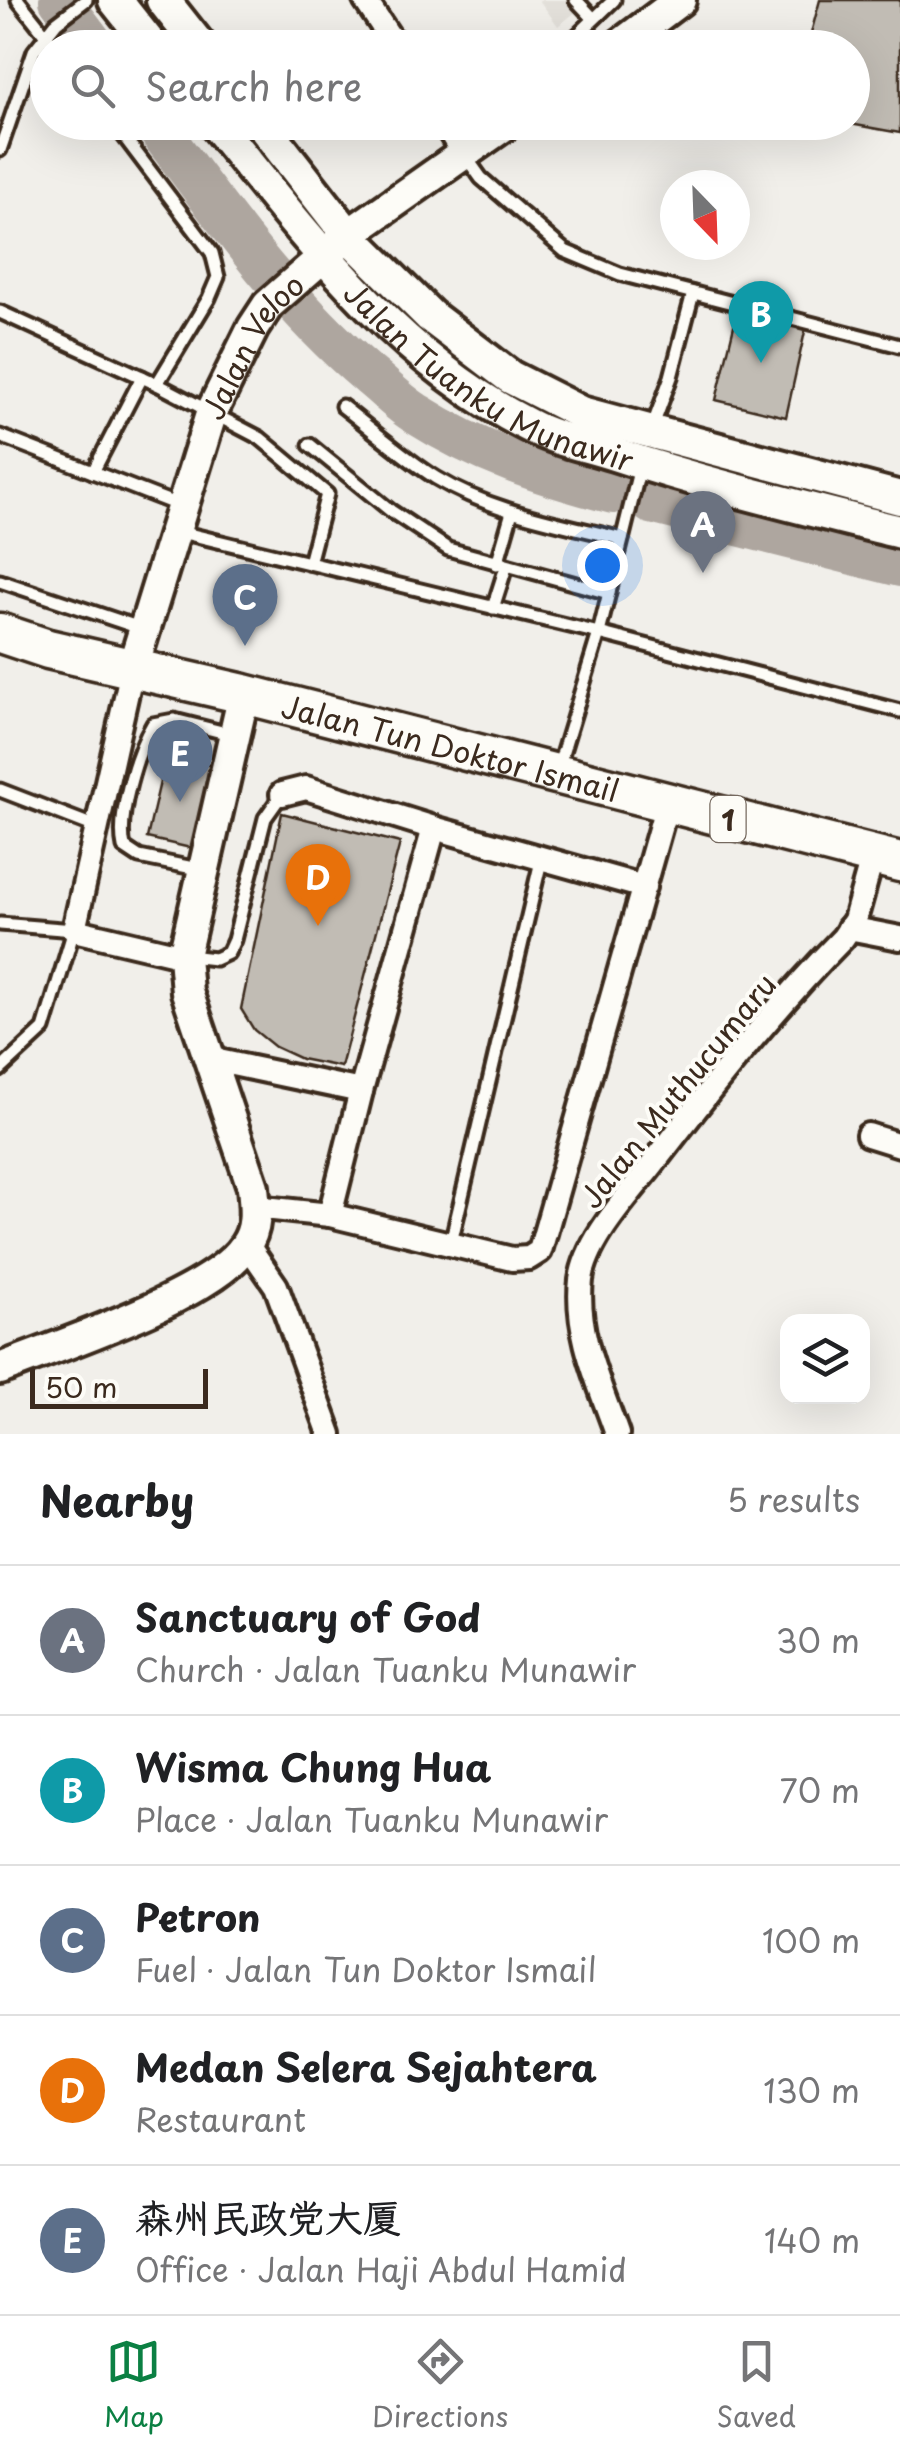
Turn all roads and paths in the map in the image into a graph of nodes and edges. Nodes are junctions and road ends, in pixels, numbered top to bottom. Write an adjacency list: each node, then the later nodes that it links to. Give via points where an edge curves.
1 (18, 0): 10 (lane)
2 (86, 0): 11 (lane)
3 (114, 0): 12 (main road)
4 (163, 0): 13 (main road)
5 (365, 0): 14 (street)
6 (576, 0): 9 (lane)
7 (614, 0): 9 (lane)
8 (680, 0): 16 (street)
9 (593, 18): 15 (lane)
10 (43, 30)
11 (51, 30)
12 (138, 30)
13 (187, 30)
14 (385, 30)
15 (581, 30)
16 (640, 30)
17 (30, 63): 23 (lane)
18 (126, 140): 31 (lane, via 212,254 218,277)
19 (226, 140): 26 (main road, Jalan Tuanku Munawir)
20 (274, 140): 25 (main road, Jalan Tuanku Munawir)
21 (455, 140): 24 (street)
22 (482, 140): 24 (street, Jalan Veloo)
23 (0, 150)
24 (463, 154): 25 (street, Jalan Veloo); 27 (lane, via 481,178 566,251)
25 (348, 235): 26 (street, Jalan Veloo); 36 (main road, Jalan Tuanku Munawir, via 430,316 510,377)
26 (312, 265): 33 (street, Jalan Veloo, via 252,328); 36 (main road, Jalan Tuanku Munawir, via 431,362 532,427)
27 (693, 293): 29 (lane); 36 (lane)
28 (0, 312): 30 (lane)
29 (900, 346)
30 (142, 377): 31 (lane); 37 (lane)
31 (157, 384): 33 (lane)
32 (342, 406): 39 (lane, via 436,478)
33 (212, 412): 40 (street, Jalan Veloo); 43 (lane, via 260,438 327,494)
34 (0, 436): 37 (lane)
35 (310, 445): 44 (lane, via 448,549)
36 (645, 448): 38 (main road, Jalan Tuanku Munawir); 41 (main road, Jalan Tuanku Munawir); 42 (lane)
37 (94, 472): 40 (lane)
38 (900, 498)
39 (512, 512): 42 (lane); 44 (lane)
40 (179, 519): 43 (lane); 48 (street, Jalan Veloo)
41 (900, 532)
42 (622, 540): 46 (lane)
43 (309, 563): 47 (lane)
44 (502, 565): 46 (lane); 47 (lane)
45 (0, 581): 48 (lane)
46 (609, 593): 50 (lane)
47 (493, 608): 50 (lane)
48 (144, 629): 51 (street, Jalan Veloo)
49 (0, 634): 51 (highway, Jalan Tun Doktor Ismail / 1)
50 (599, 634): 53 (lane); 55 (lane)
51 (132, 670): 52 (highway, Jalan Tun Doktor Ismail / 1); 59 (street)
52 (244, 694): 54 (street); 55 (highway, Jalan Tun Doktor Ismail / 1)
53 (900, 711)
54 (234, 735): 63 (street); 63 (lane, via 174,720 153,724 120,829 124,848 139,857)
55 (556, 775): 58 (highway, Jalan Tun Doktor Ismail / 1)
56 (0, 790): 59 (lane)
57 (282, 794): 60 (street, via 306,788); 69 (lane, via 265,818 228,953)
58 (667, 804): 61 (highway, Jalan Tun Doktor Ismail / 1); 64 (street)
59 (96, 827): 67 (street)
60 (434, 828): 62 (street); 72 (street)
61 (886, 859): 66 (street, Jalan Muthucumaru)
62 (541, 861): 64 (street); 78 (lane)
63 (204, 870): 69 (street)
64 (644, 887): 78 (street, via 540,1250 512,1260)
65 (0, 924): 67 (lane)
66 (850, 928): 68 (street); 81 (street, Jalan Muthucumaru, via 716,1082 601,1232 581,1276 580,1314)
67 (74, 930): 69 (street); 71 (lane, via 44,1029)
68 (900, 938)
69 (184, 956): 70 (street, via 186,992)
70 (208, 1060): 72 (street); 75 (street)
71 (0, 1070)
72 (361, 1092): 76 (street)
73 (868, 1135): 74 (street)
74 (900, 1146)
75 (255, 1208): 76 (street); 77 (street)
76 (330, 1216): 78 (street)
77 (248, 1244): 79 (street, via 202,1283); 80 (street, via 276,1286)
78 (450, 1247)
79 (0, 1369)
80 (330, 1434)
81 (617, 1434)

